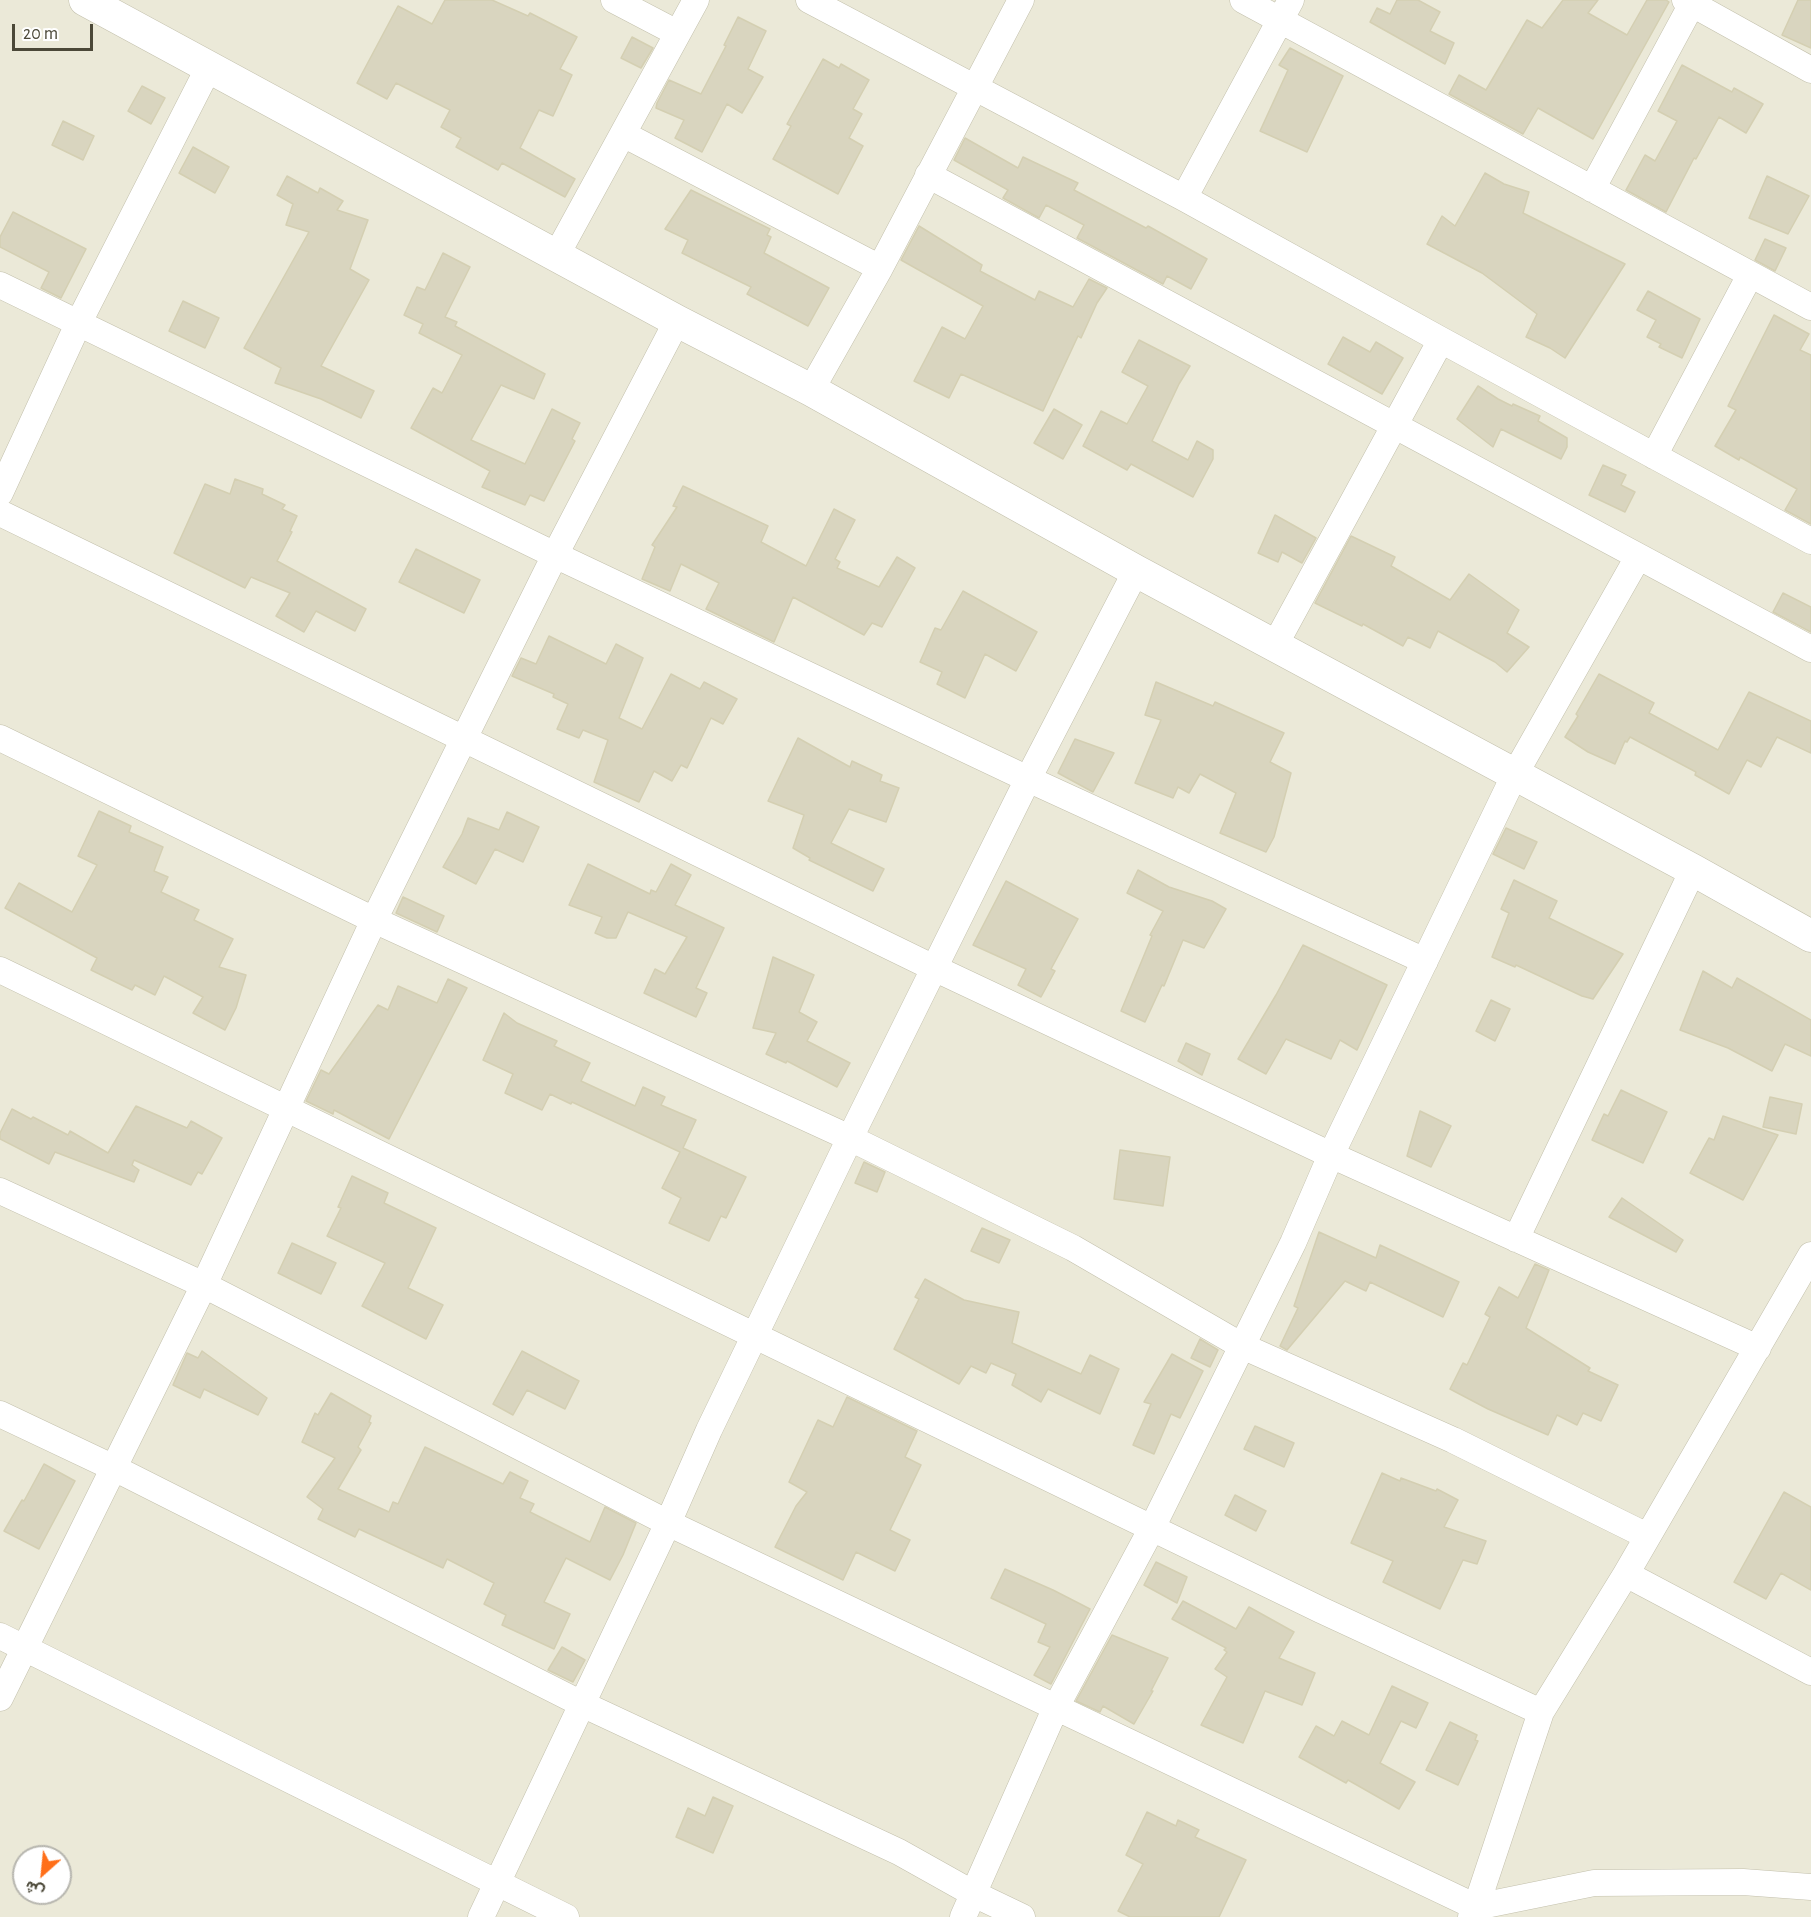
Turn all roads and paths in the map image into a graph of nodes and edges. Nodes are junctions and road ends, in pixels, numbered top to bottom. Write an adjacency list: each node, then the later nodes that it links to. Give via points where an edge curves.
1 (614, 0): 9 (street)
2 (696, 0): 9 (street)
3 (810, 0): 12 (street)
4 (1021, 0): 12 (street)
5 (1243, 0): 8 (street)
6 (88, 1): 10 (street)
7 (1691, 1): 11 (street); 15 (street)
8 (1286, 10): 15 (street); 16 (street)
9 (677, 33): 13 (street)
10 (209, 67): 17 (street); 23 (street)
11 (1811, 70)
12 (975, 88): 14 (street); 16 (street)
13 (623, 134): 17 (street); 18 (street)
14 (928, 175): 18 (street); 26 (street)
15 (1592, 189): 19 (street)
16 (1184, 198): 24 (street)
17 (556, 255): 22 (street)
18 (880, 268): 25 (street)
19 (1750, 275): 21 (street); 27 (street)
20 (0, 285): 23 (street)
21 (1811, 307)
22 (677, 321): 25 (street); 31 (street)
23 (79, 322): 28 (street); 31 (street)
24 (1441, 340): 26 (street); 27 (street)
25 (811, 390): 33 (street)
26 (1395, 425): 32 (street); 34 (street)
27 (1654, 456): 30 (street)
28 (0, 493)
29 (0, 513): 37 (street)
30 (1811, 541)
31 (555, 555): 37 (street); 39 (street)
32 (1638, 557): 35 (street); 38 (street)
33 (1136, 571): 34 (street); 39 (street)
34 (1275, 645): 38 (street)
35 (1811, 649)
36 (0, 738): 41 (street)
37 (465, 740): 41 (street); 44 (street)
38 (1515, 774): 40 (street); 43 (street)
39 (1028, 779): 43 (street); 44 (street)
40 (1693, 870): 42 (street); 50 (street)
41 (374, 920): 46 (street); 47 (street)
42 (1811, 936)
43 (1425, 961): 48 (street)
44 (933, 968): 47 (street); 48 (street)
45 (0, 970): 46 (street)
46 (287, 1109): 52 (street); 53 (street)
47 (850, 1138): 53 (street); 54 (street, via 1073,1248)
48 (1331, 1155): 50 (street); 54 (street)
49 (0, 1191): 52 (street)
50 (1516, 1239): 55 (street)
51 (1811, 1255): 55 (street)
52 (204, 1285): 57 (street); 58 (street)
53 (755, 1337): 58 (street); 59 (street)
54 (1242, 1346): 59 (street); 60 (street, via 1453,1440)
55 (1758, 1348): 60 (street)
56 (0, 1414): 57 (street)
57 (114, 1468): 63 (street); 66 (street)
58 (668, 1523): 66 (street); 67 (street)
59 (1152, 1528): 67 (street); 68 (street)
60 (1647, 1536): 61 (street)
61 (1626, 1574): 64 (street); 68 (street)
62 (0, 1636): 63 (street)
63 (25, 1648): 65 (street); 69 (street)
64 (1811, 1672)
65 (0, 1698)
66 (582, 1704): 69 (street); 71 (street, via 899,1852)
67 (1056, 1707): 71 (street); 72 (street)
68 (1541, 1712): 72 (street)
69 (498, 1883): 73 (street); 74 (street)
70 (1811, 1887): 72 (street, via 1743,1882 1594,1883)
71 (974, 1894): 75 (street); 76 (street)
72 (1473, 1912)
73 (481, 1917)
74 (566, 1917)
75 (963, 1917)
76 (1022, 1917)

